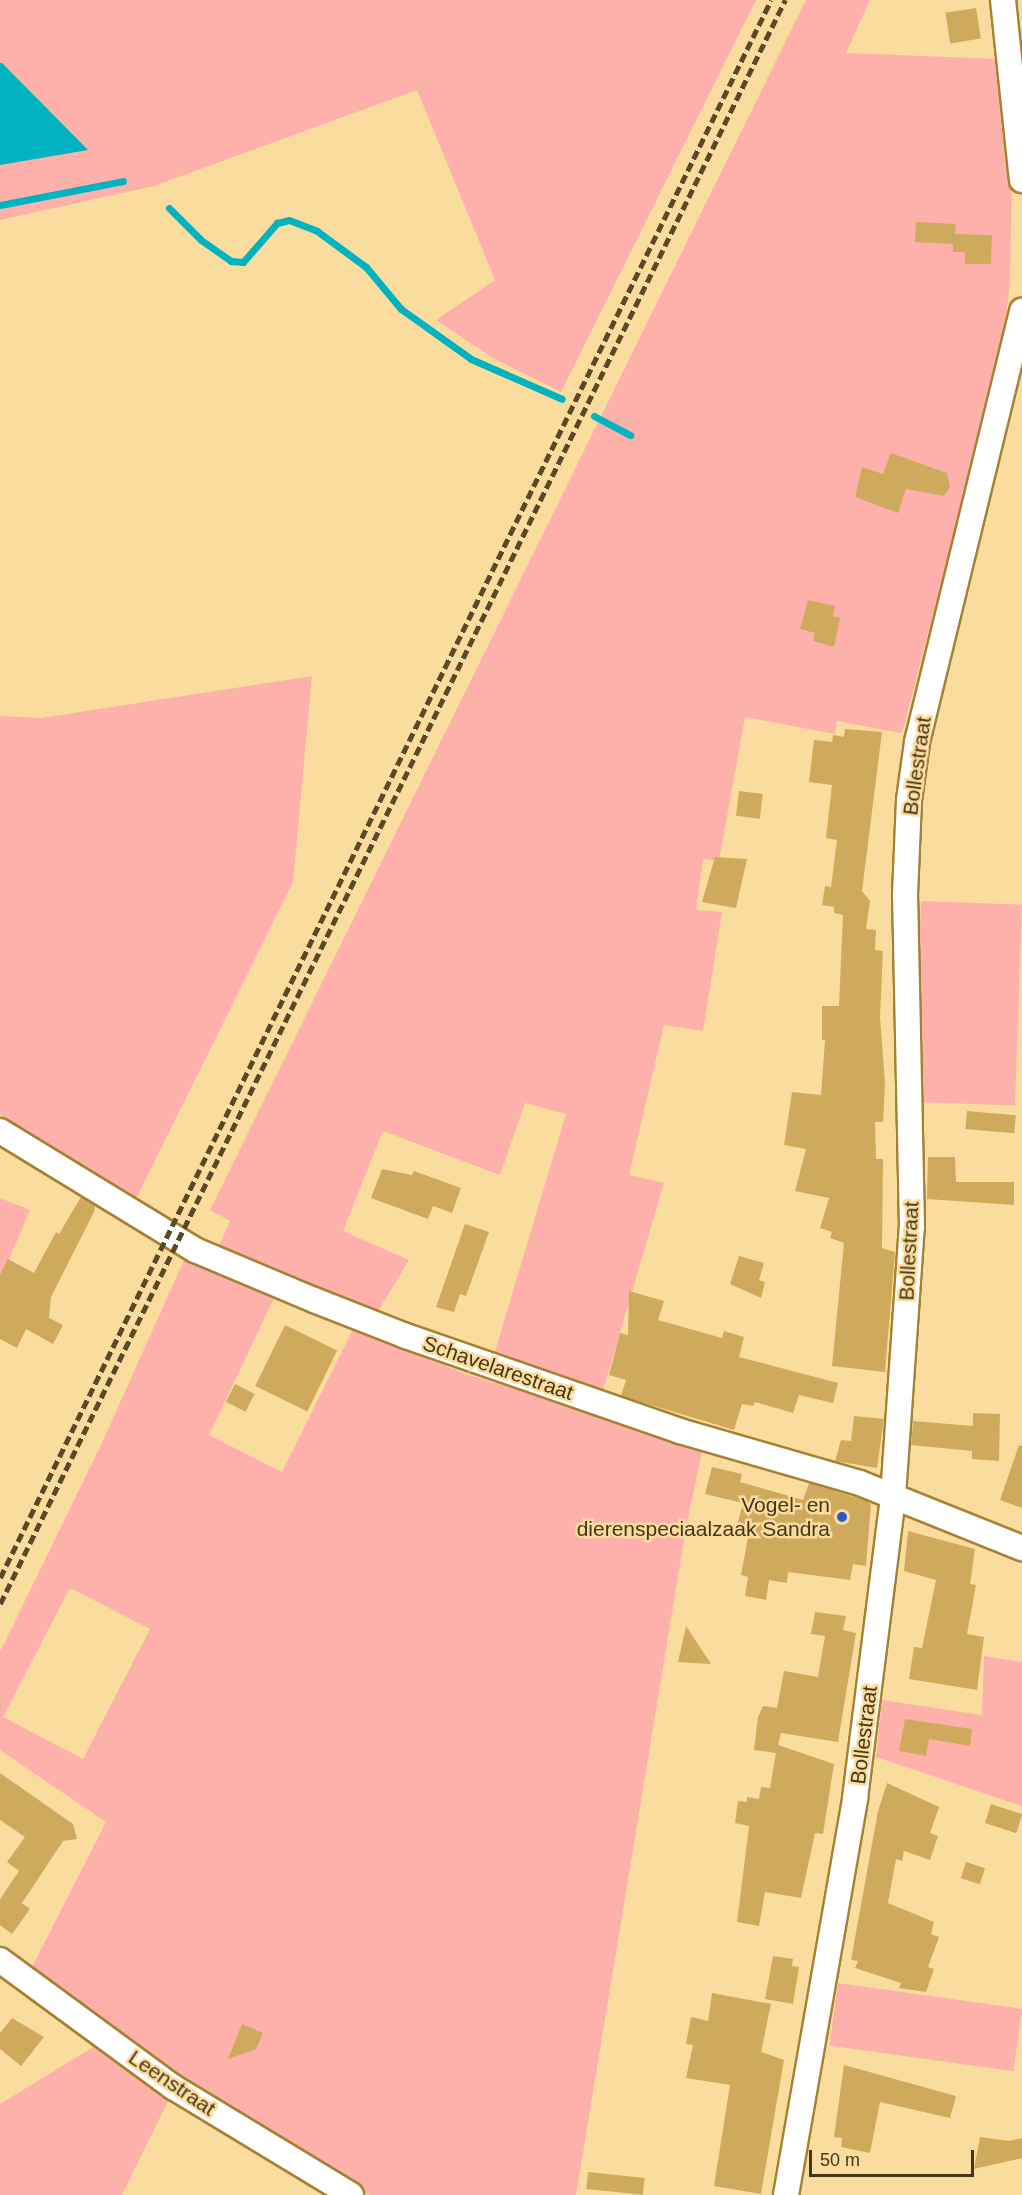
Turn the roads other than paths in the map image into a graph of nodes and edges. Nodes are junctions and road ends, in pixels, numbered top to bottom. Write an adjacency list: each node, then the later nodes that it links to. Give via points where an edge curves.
1 (1003, 0): 2 (street)
2 (1022, 180)
3 (1022, 311): 5 (street, Bollestraat, via 917,742 909,800 905,896 912,1227)
4 (0, 1131): 5 (street, Schavelarestraat, via 195,1250 314,1300 680,1431)
5 (893, 1496): 6 (street, Schavelarestraat); 9 (street, Bollestraat, via 855,1798)
6 (1022, 1548)
7 (0, 1960): 8 (street, Leenstraat, via 173,2087)
8 (351, 2195)
9 (786, 2195)

